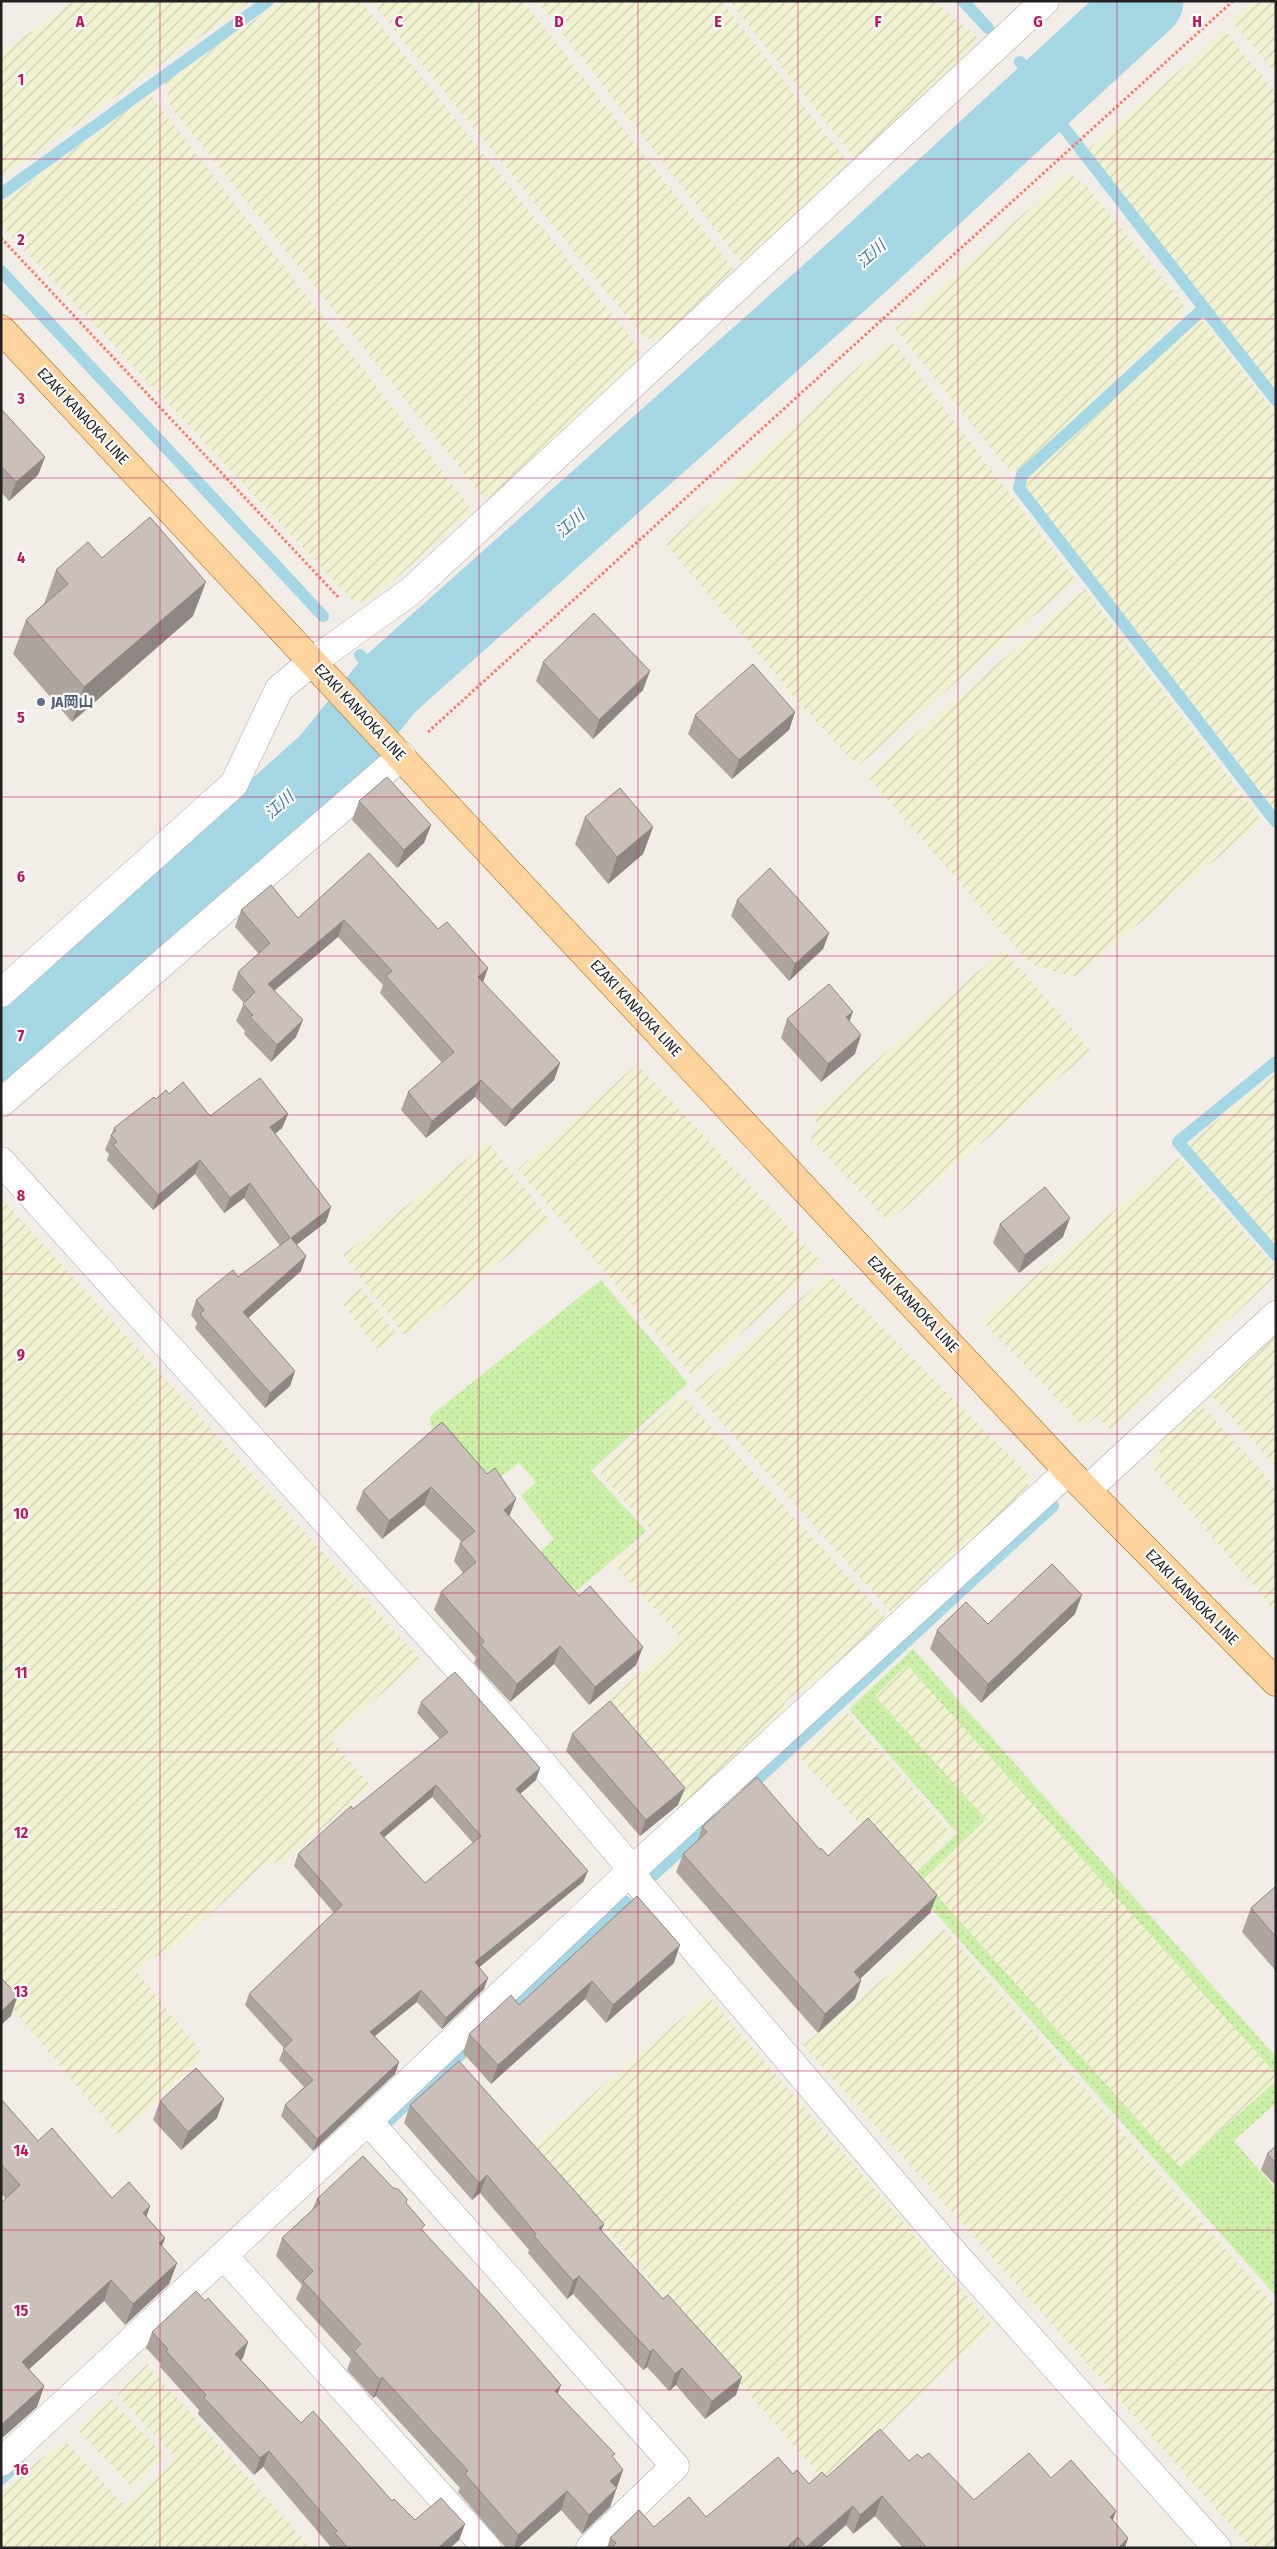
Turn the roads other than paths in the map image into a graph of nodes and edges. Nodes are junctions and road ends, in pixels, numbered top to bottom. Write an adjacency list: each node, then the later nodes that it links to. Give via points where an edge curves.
1 (1045, 1): 3 (street, via 411,591 364,624)
2 (1, 329): 3 (main road, EZAKI KANAOKA LINE)
3 (321, 671): 4 (main road, EZAKI KANAOKA LINE); 5 (street, via 279,690 234,784)
4 (396, 750): 6 (street); 9 (main road, EZAKI KANAOKA LINE)
5 (1, 993)
6 (1, 1103)
7 (1, 1161): 12 (street, via 513,1729)
8 (1276, 1315): 10 (street)
9 (1068, 1471): 10 (main road, EZAKI KANAOKA LINE); 12 (street)
10 (1088, 1490): 11 (main road, EZAKI KANAOKA LINE)
11 (1276, 1682)
12 (631, 1871): 13 (street); 18 (street, via 943,2241)
13 (374, 2128): 14 (street); 17 (street, via 675,2466)
14 (230, 2262): 15 (street); 16 (street)
15 (1, 2462)
16 (487, 2548)
17 (590, 2548)
18 (1217, 2548)

